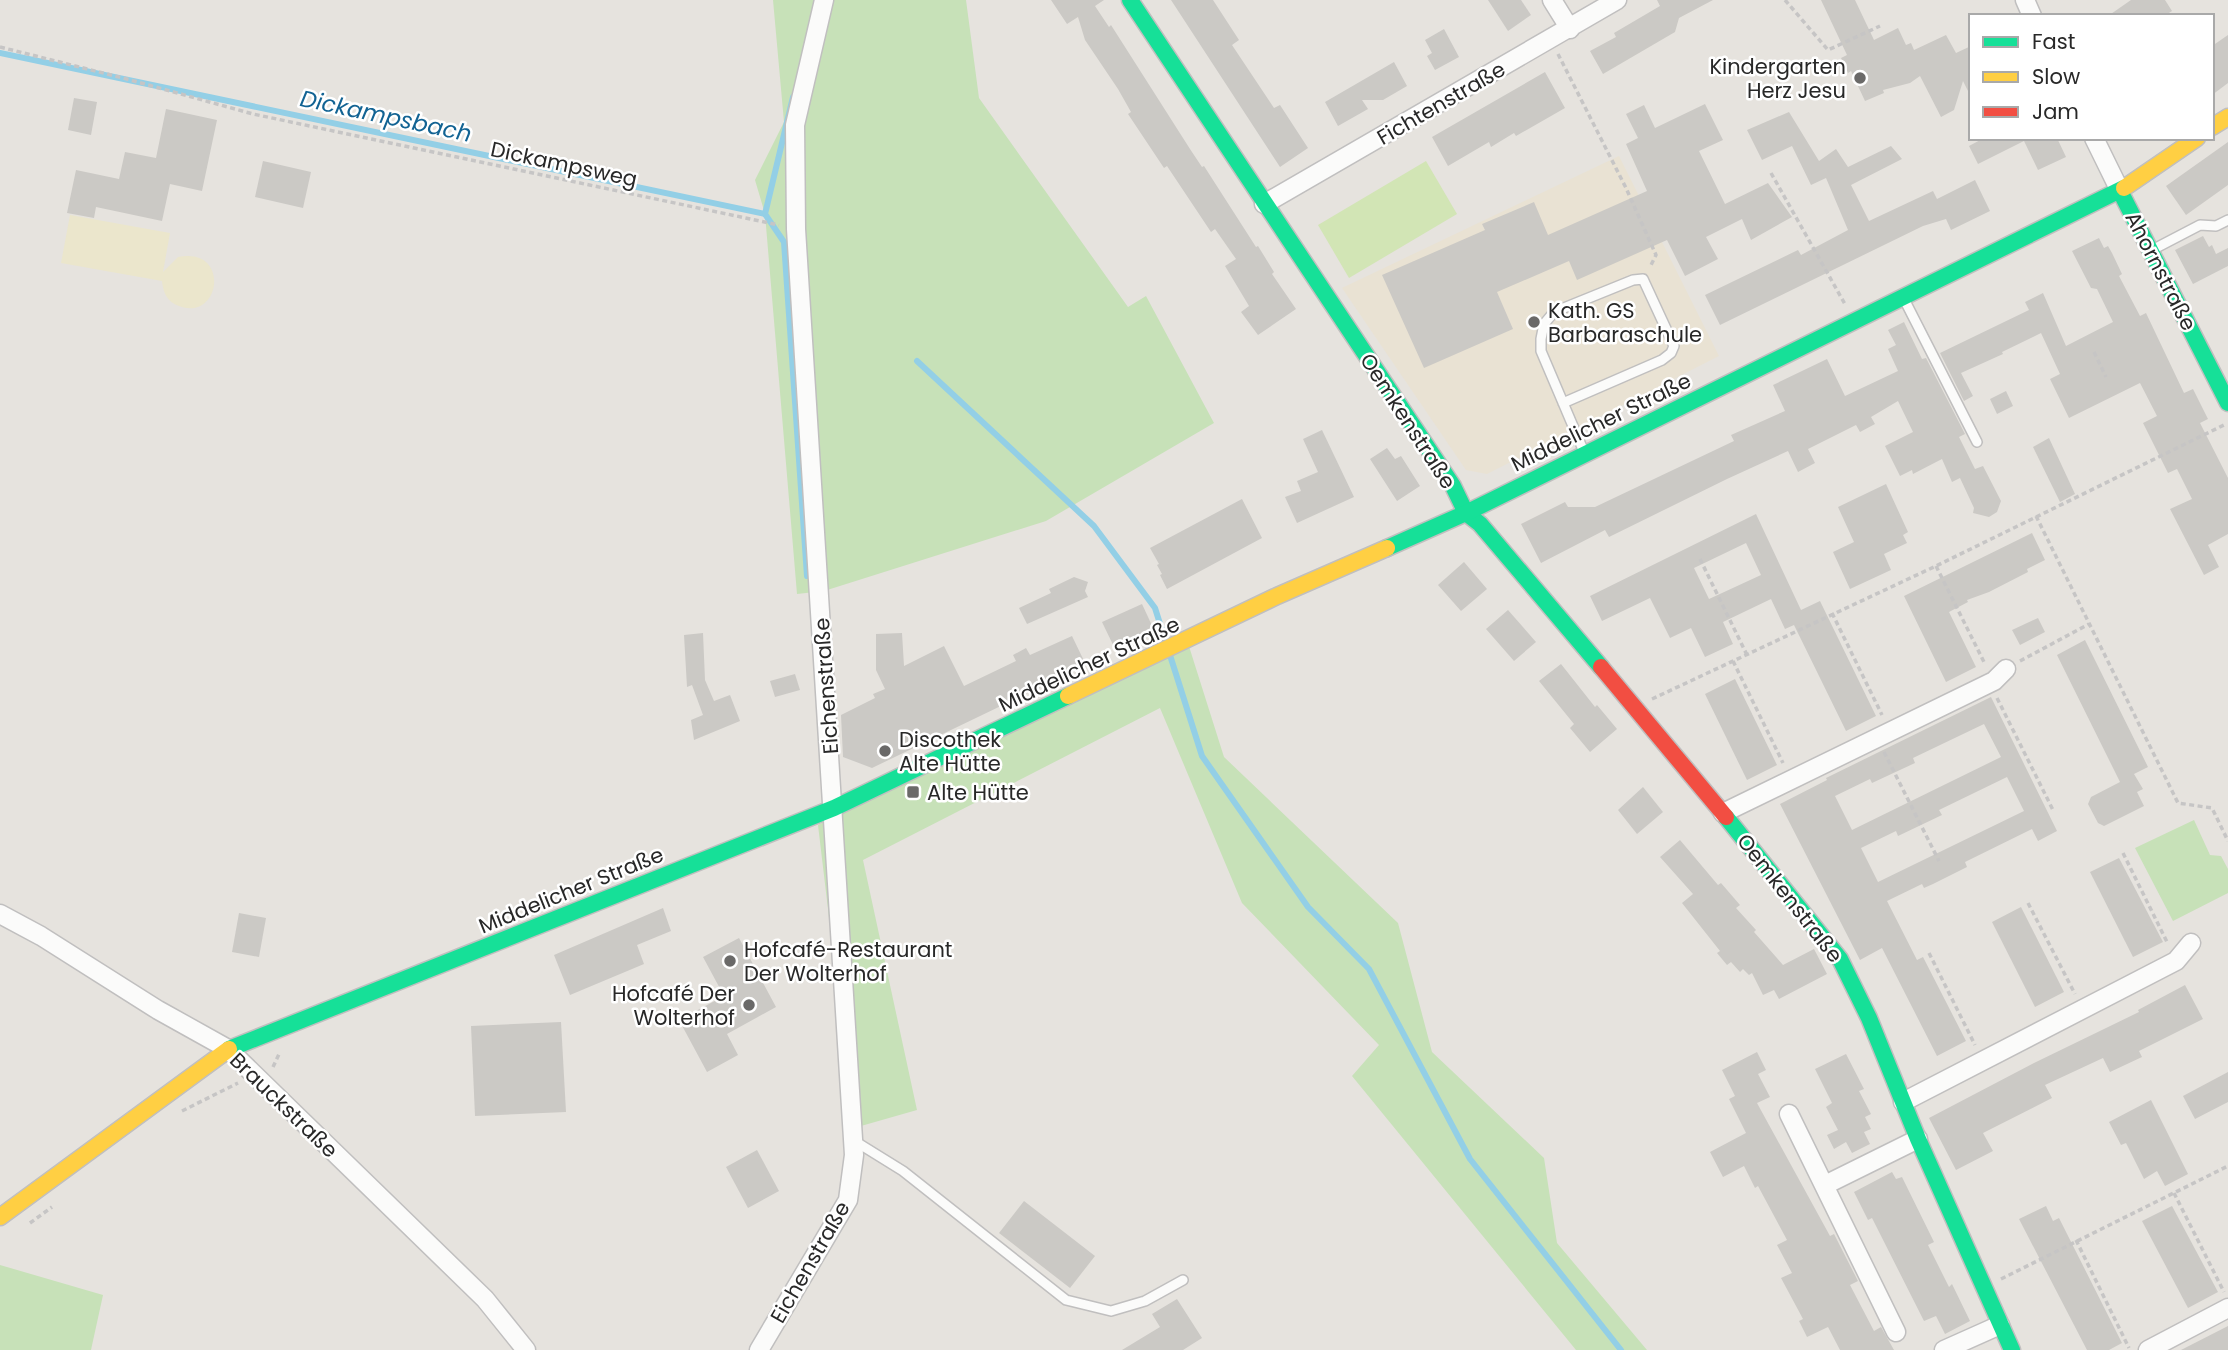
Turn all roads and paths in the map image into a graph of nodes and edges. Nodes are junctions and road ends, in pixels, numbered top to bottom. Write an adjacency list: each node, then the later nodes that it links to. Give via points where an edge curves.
1 (824, 0): 16 (street, Eichenstraße, via 794,125)
2 (1130, 0): 14 (street, Oemkenstraße)
3 (1552, 0): 7 (street)
4 (1617, 0): 7 (street, Fichtenstraße)
5 (1785, 0): 6 (path, via 1828,50)
6 (1880, 26)
7 (1570, 29): 8 (street, Fichtenstraße)
8 (1550, 40): 14 (street, Fichtenstraße); 18 (path, via 1656,255)
9 (0, 47): 16 (path, Dickampsweg, via 253,114)
10 (2095, 140): 13 (street, Ahornstraße)
11 (2193, 140): 13 (street, Middelicher Straße)
12 (1771, 173): 20 (path)
13 (2120, 191): 17 (street, Ahornstraße); 19 (street, Middelicher Straße)
14 (1264, 204): 28 (street, Oemkenstraße, via 1453,486)
15 (2228, 220): 17 (lane, via 2216,226 2200,225)
16 (796, 229): 40 (street, Eichenstraße)
17 (2150, 251): 24 (street, Ahornstraße)
18 (1643, 279): 23 (lane, via 1554,312 1544,324 1541,351); 23 (lane, via 1674,345 1671,353)
19 (1903, 298): 20 (street, Middelicher Straße); 26 (lane)
20 (1855, 321): 27 (street, Middelicher Straße)
21 (2094, 352): 22 (path)
22 (2106, 377)
23 (1563, 403): 27 (lane)
24 (2228, 403)
25 (2228, 423): 29 (path)
26 (1977, 442)
27 (1585, 454): 28 (street, Middelicher Straße)
28 (1466, 513): 37 (street, Oemkenstraße); 40 (street, Middelicher Straße, via 1276,596)
29 (2036, 516): 31 (path); 33 (path)
30 (1700, 559): 34 (path)
31 (1936, 566): 32 (path); 36 (path)
32 (1832, 614): 34 (path); 38 (path)
33 (2089, 624): 36 (path); 43 (path, via 2178,803 2212,808)
34 (1747, 655): 35 (path)
35 (1733, 661): 37 (path); 39 (path)
36 (1996, 678): 38 (street, Oemkenstraße); 41 (path)
37 (1634, 707): 42 (street, Oemkenstraße)
38 (1883, 735): 39 (street, Oemkenstraße); 45 (path)
39 (1792, 781): 42 (street, Oemkenstraße)
40 (834, 808): 52 (street, Middelicher Straße); 57 (street, Eichenstraße)
41 (2053, 810)
42 (1723, 813): 54 (street, Oemkenstraße, via 1840,959)
43 (2228, 841)
44 (2123, 853): 50 (path)
45 (1939, 861)
46 (2028, 903): 51 (path)
47 (0, 914): 52 (street, Brauckstraße)
48 (2191, 943): 50 (street)
49 (1929, 953): 53 (path)
50 (2176, 961): 51 (street)
51 (2082, 1008): 53 (street)
52 (228, 1049): 61 (street, Middelicher Straße); 69 (street, Brauckstraße, via 485,1299)
53 (1982, 1059): 54 (street)
54 (1903, 1102): 56 (street, Oemkenstraße)
55 (1789, 1114): 59 (street)
56 (1918, 1139): 59 (street); 64 (street, Oemkenstraße)
57 (853, 1140): 63 (lane, via 903,1171 1066,1300 1111,1311 1145,1301); 70 (street, Eichenstraße, via 848,1200)
58 (2228, 1166): 60 (path)
59 (1825, 1185): 68 (street)
60 (2174, 1193): 62 (path); 65 (path)
61 (0, 1217)
62 (2076, 1240): 64 (path); 73 (path)
63 (1183, 1280)
64 (1984, 1288): 67 (street, Oemkenstraße)
65 (2228, 1300)
66 (2228, 1308): 74 (street)
67 (2000, 1325): 71 (street); 72 (street, Oemkenstraße)
68 (1896, 1332)
69 (526, 1350)
70 (759, 1350)
71 (1944, 1350)
72 (2012, 1350)
73 (2130, 1350)
74 (2148, 1350)

